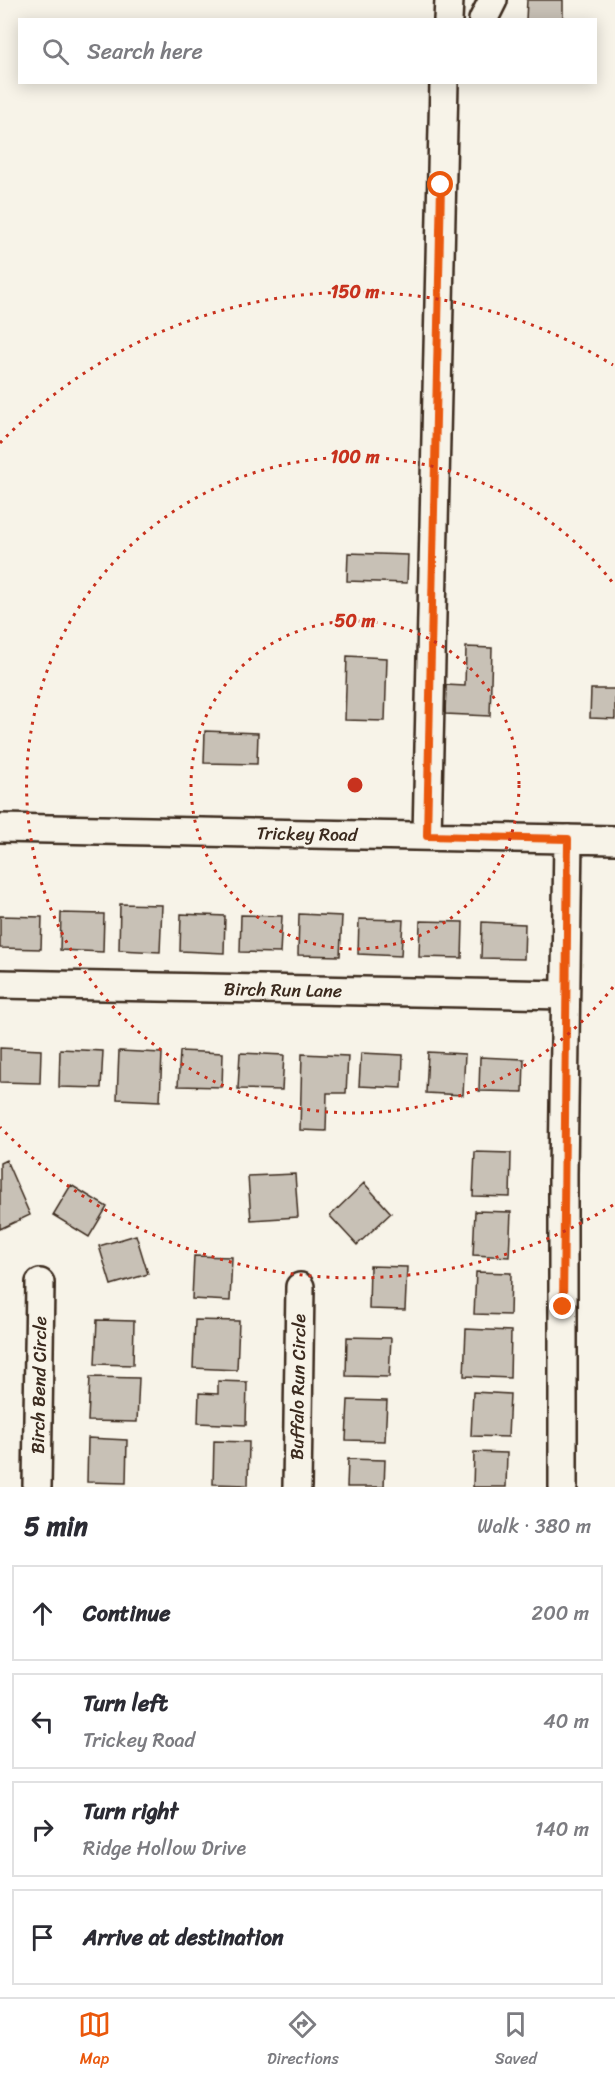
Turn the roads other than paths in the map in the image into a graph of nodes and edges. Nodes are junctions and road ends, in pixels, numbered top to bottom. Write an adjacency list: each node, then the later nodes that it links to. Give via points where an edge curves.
1 (449, 0): 3 (street)
2 (493, 0): 4 (street)
3 (448, 18)
4 (484, 18)
5 (444, 84): 7 (street)
6 (0, 828): 7 (street, Trickey Road)
7 (427, 836): 8 (street, Trickey Road)
8 (568, 839): 9 (street, Trickey Road); 11 (street)
9 (615, 840)
10 (0, 984): 11 (street, Birch Run Lane)
11 (566, 995): 16 (street)
12 (40, 1283): 14 (street, Birch Bend Circle)
13 (300, 1287): 15 (street, Buffalo Run Circle)
14 (37, 1487)
15 (297, 1487)
16 (563, 1487)

